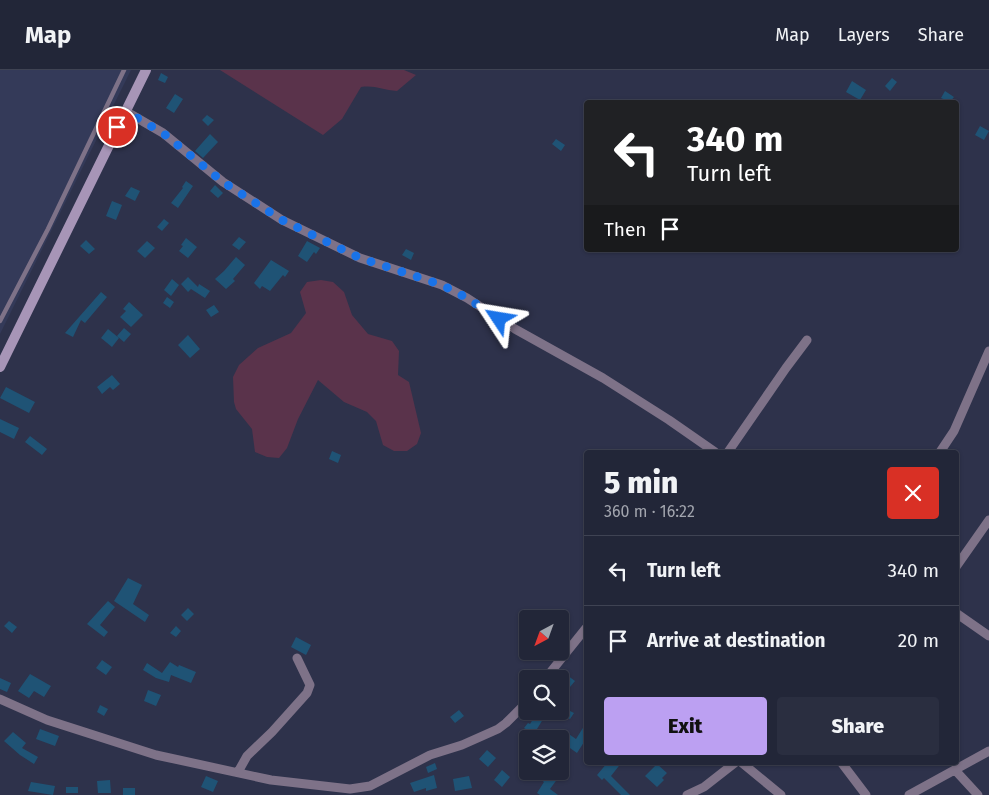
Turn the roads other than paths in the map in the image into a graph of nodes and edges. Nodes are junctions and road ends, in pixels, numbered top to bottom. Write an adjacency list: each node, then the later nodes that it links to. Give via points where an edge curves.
1 (124, 70): 4 (lane)
2 (146, 70): 3 (street)
3 (125, 111): 7 (street); 8 (street, via 163,133 223,182 282,220 360,258 442,285 467,298 611,384)
4 (0, 321)
5 (807, 340): 9 (street)
6 (989, 351): 10 (street, via 954,431)
7 (0, 367)
8 (712, 450)
9 (729, 450)
10 (941, 450)
11 (989, 520): 12 (street)
12 (959, 563)
13 (959, 615): 15 (street)
14 (584, 630): 17 (street)
15 (989, 636)
16 (297, 658): 25 (street, via 310,686 307,693 247,756)
17 (552, 670)
18 (0, 699): 25 (street, via 47,720 156,755)
19 (519, 710): 25 (street, via 498,729 430,755 364,788 271,780)
20 (989, 752): 24 (street)
21 (732, 765): 26 (street, via 704,787)
22 (744, 765): 27 (street)
23 (842, 765): 28 (street)
24 (955, 770): 29 (street); 30 (street)
25 (238, 772)
26 (687, 795)
27 (780, 795)
28 (866, 795)
29 (909, 795)
30 (978, 795)

